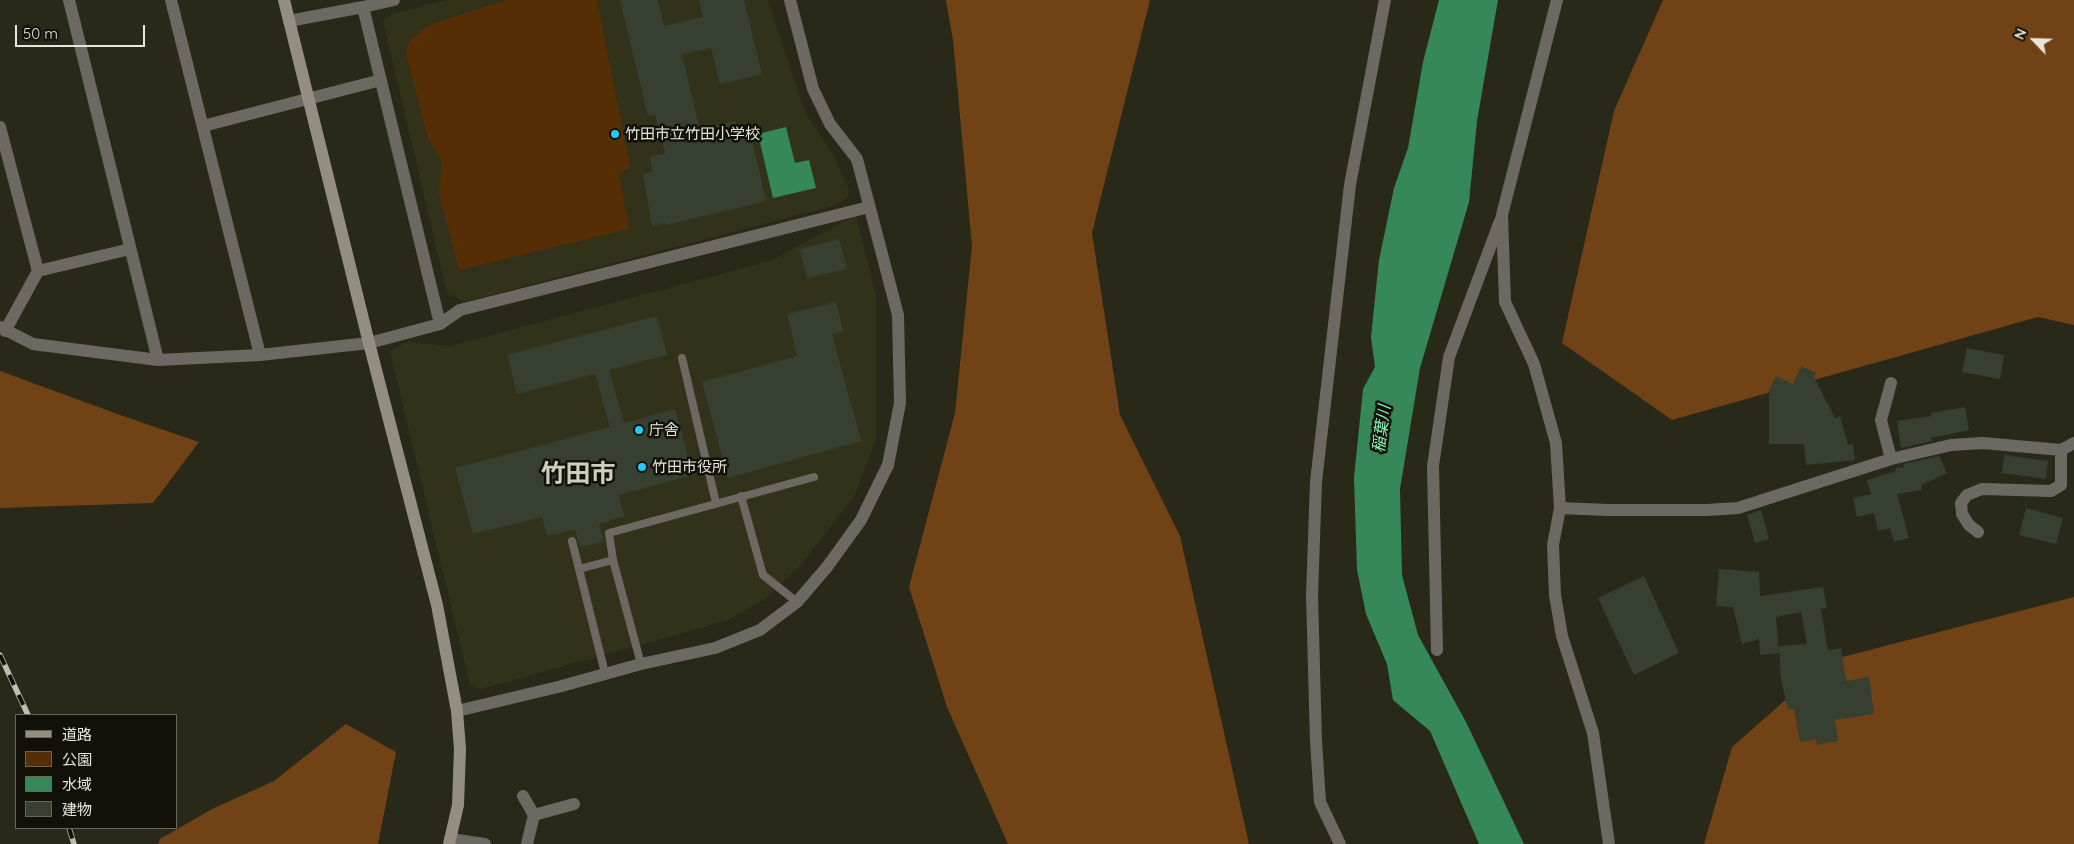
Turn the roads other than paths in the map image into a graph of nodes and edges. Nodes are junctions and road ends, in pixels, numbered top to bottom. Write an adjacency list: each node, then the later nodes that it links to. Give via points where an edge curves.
1 (69, 0): 16 (street)
2 (172, 0): 12 (street)
3 (284, 0): 9 (street)
4 (394, 0): 8 (street)
5 (790, 0): 14 (street, via 813,89 830,124 857,159)
6 (1385, 0): 47 (street, via 1350,185 1316,482 1312,595 1320,802)
7 (1556, 0): 15 (street)
8 (363, 7): 9 (street); 10 (street)
9 (289, 21): 11 (street)
10 (381, 80): 11 (street); 18 (street)
11 (308, 99): 12 (street); 20 (street)
12 (203, 126): 21 (street)
13 (0, 127): 17 (street)
14 (870, 207): 18 (street, via 460,310); 36 (street, via 898,315 900,403 888,465 861,520)
15 (1502, 215): 31 (street, via 1504,302 1534,364 1556,443); 37 (street, via 1449,357 1433,466)
16 (130, 249): 17 (street); 23 (street)
17 (38, 271): 19 (street)
18 (440, 324): 20 (street)
19 (2, 329): 23 (street, via 33,344)
20 (369, 343): 21 (street); 40 (street, via 437,605)
21 (260, 355): 23 (street)
22 (682, 358): 30 (lane)
23 (158, 360)
24 (1892, 383): 27 (street, via 1881,420)
25 (2074, 443): 26 (street)
26 (2062, 450): 27 (street, via 1983,443 1951,445); 32 (street, via 2061,485 2051,491 1982,489 1967,495 1961,503 1962,514)
27 (1891, 459): 31 (street, via 1738,508)
28 (814, 477): 29 (lane)
29 (742, 496): 30 (lane); 36 (lane, via 763,575)
30 (716, 503): 34 (lane, via 609,532)
31 (1560, 508): 48 (street, via 1553,545 1555,595 1562,636 1593,733)
32 (1978, 532)
33 (572, 541): 35 (lane)
34 (613, 560): 35 (lane); 38 (lane)
35 (580, 569): 39 (lane)
36 (797, 602): 38 (street, via 760,630 715,648)
37 (1437, 650)
38 (641, 664): 39 (street)
39 (605, 673): 40 (street)
40 (457, 710): 44 (street, via 460,749 458,805)
41 (523, 796): 43 (street)
42 (574, 804): 43 (street)
43 (534, 815): 46 (street)
44 (450, 842): 45 (street)
45 (485, 844)
46 (527, 844)
47 (1340, 844)
48 (1609, 844)

